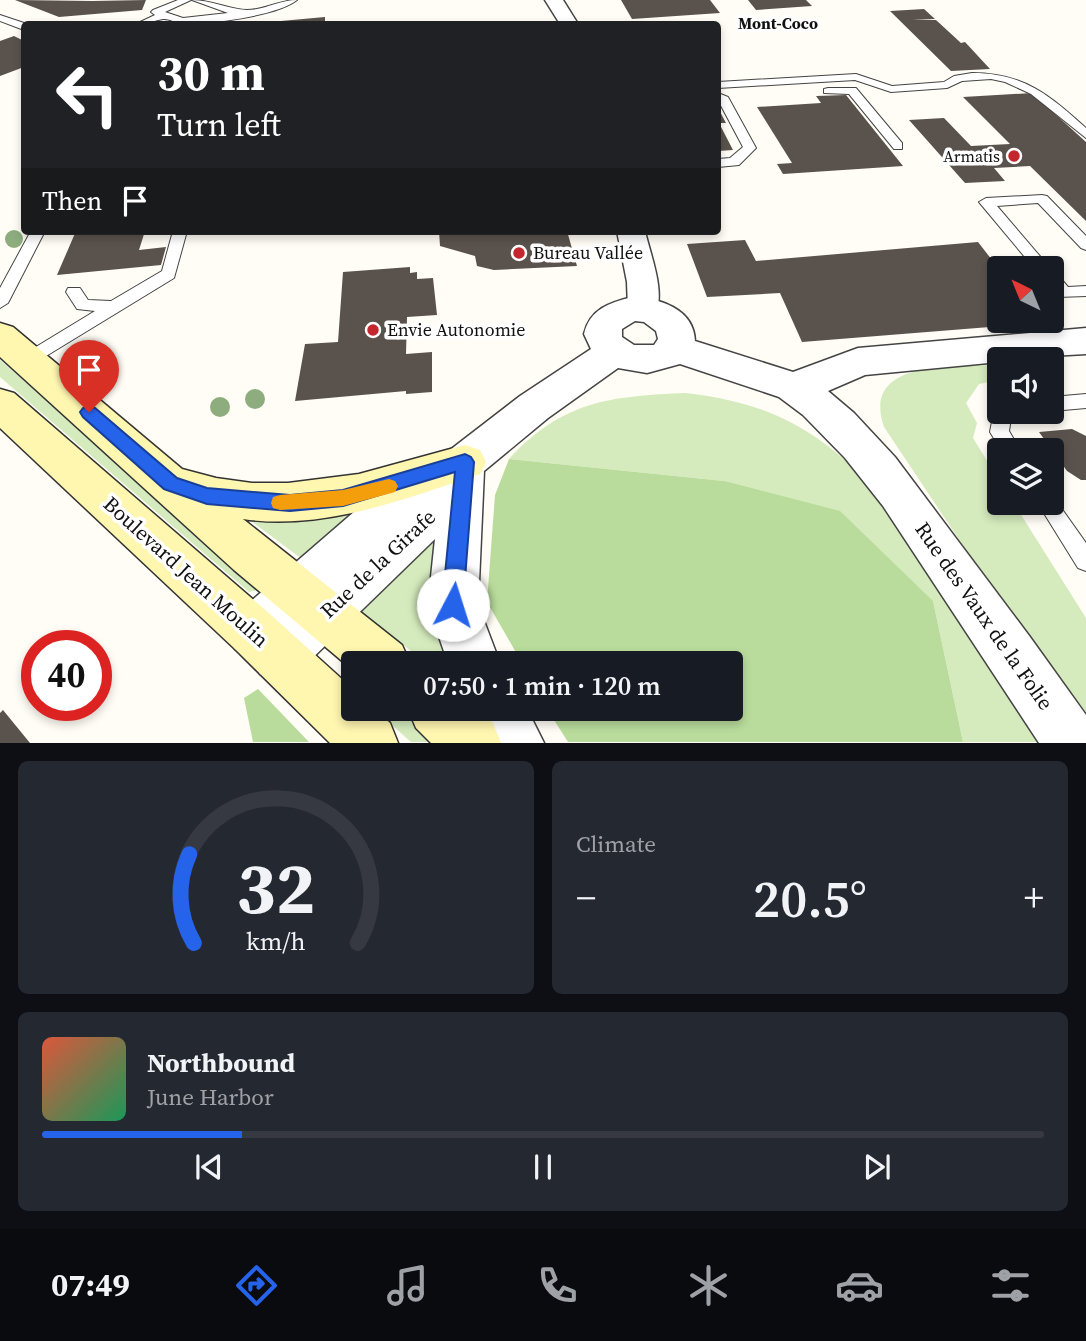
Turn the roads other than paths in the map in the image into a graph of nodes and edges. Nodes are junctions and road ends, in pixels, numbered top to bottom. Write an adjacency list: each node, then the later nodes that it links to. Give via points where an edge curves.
1 (186, 0): 6 (lane, via 156,12)
2 (198, 0): 5 (lane)
3 (292, 0): 5 (lane, via 264,13)
4 (554, 0): 9 (street)
5 (241, 14): 6 (lane, via 182,21)
6 (164, 15): 8 (lane)
7 (0, 18): 10 (lane)
8 (149, 21)
9 (567, 21)
10 (21, 26)
11 (754, 83): 12 (lane); 14 (lane, via 856,77 891,89 992,76 1036,90); 15 (lane, via 760,94 852,90)
12 (721, 85)
13 (721, 98): 16 (lane, via 750,148 734,162)
14 (1086, 134)
15 (898, 146)
16 (721, 163)
17 (36, 235): 25 (lane)
18 (179, 235): 26 (lane, via 169,274)
19 (632, 235): 27 (street)
20 (1086, 245): 21 (lane, via 1042,199 986,202)
21 (1033, 256)
22 (1086, 291): 24 (lane)
23 (74, 292): 26 (lane, via 83,305)
24 (1064, 293)
25 (0, 303)
26 (114, 307): 29 (lane)
27 (643, 309): 30 (street, via 672,324 677,340); 31 (street, via 621,311 606,322 603,338)
28 (1086, 341): 32 (street, via 858,362)
29 (14, 348): 37 (main road)
30 (673, 348): 31 (street, via 666,356 640,361); 32 (street)
31 (614, 352): 36 (street, Rue de la Girafe)
32 (793, 387): 49 (street, Rue des Vaux de la Folie, via 834,419 896,490)
33 (1086, 401): 34 (lane)
34 (1064, 403)
35 (0, 404): 41 (main road, Boulevard Jean Moulin)
36 (465, 462): 37 (main road, via 343,498 290,503 207,496); 40 (street, Rue de la Girafe, via 440,506); 43 (street, via 453,605)
37 (170, 483): 40 (main road)
38 (1056, 515): 39 (lane)
39 (1086, 561)
40 (311, 603): 41 (street, Rue de la Girafe); 42 (main road)
41 (266, 644): 46 (main road, Boulevard Jean Moulin)
42 (369, 651)
43 (470, 651)
44 (448, 721): 47 (main road)
45 (502, 721): 48 (street)
46 (370, 743)
47 (472, 743)
48 (516, 743)
49 (1072, 743)

